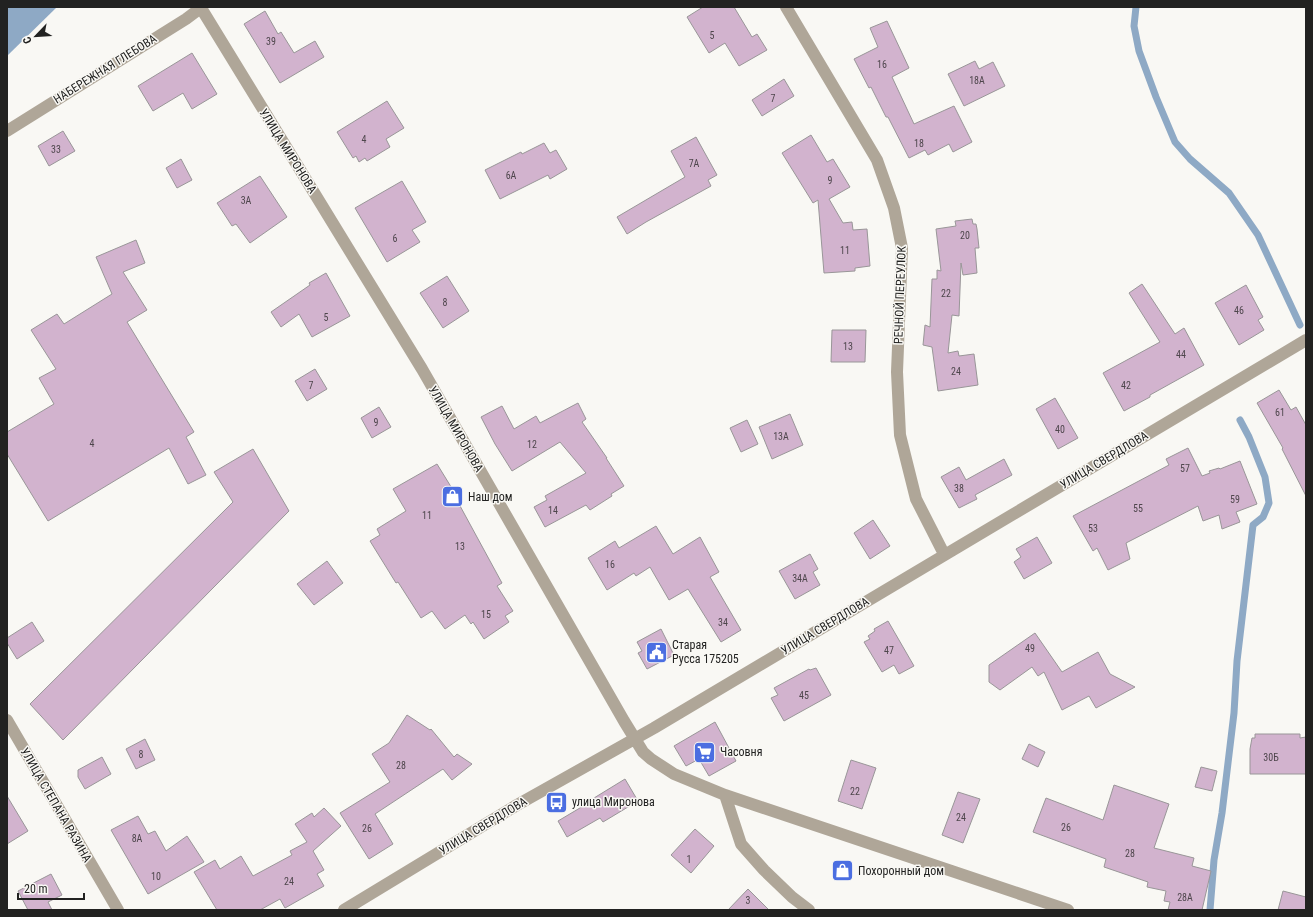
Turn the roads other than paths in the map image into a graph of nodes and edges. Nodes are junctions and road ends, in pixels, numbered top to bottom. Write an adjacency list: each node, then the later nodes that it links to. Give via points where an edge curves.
1 (202, 7): 3 (street, НАБЕРЕЖНАЯ ГЛЕБОВА); 7 (street, УЛИЦА МИРОНОВА, via 422,369)
2 (786, 7): 5 (street, РЕЧНОЙ ПЕРЕУЛОК, via 878,160 894,208 902,248 897,372 900,435 916,499)
3 (7, 131)
4 (1306, 340): 5 (street, УЛИЦА СВЕРДЛОВА)
5 (944, 554): 7 (street, УЛИЦА СВЕРДЛОВА)
6 (7, 720): 9 (street, УЛИЦА СТЕПАНА РАЗИНА)
7 (635, 738): 8 (street, УЛИЦА МИРОНОВА, via 643,752 674,774); 10 (street, УЛИЦА СВЕРДЛОВА, via 517,805)
8 (724, 795): 11 (street, via 741,844 769,875); 12 (street, УЛИЦА МИРОНОВА)
9 (118, 910)
10 (344, 910)
11 (809, 910)
12 (1068, 910)

